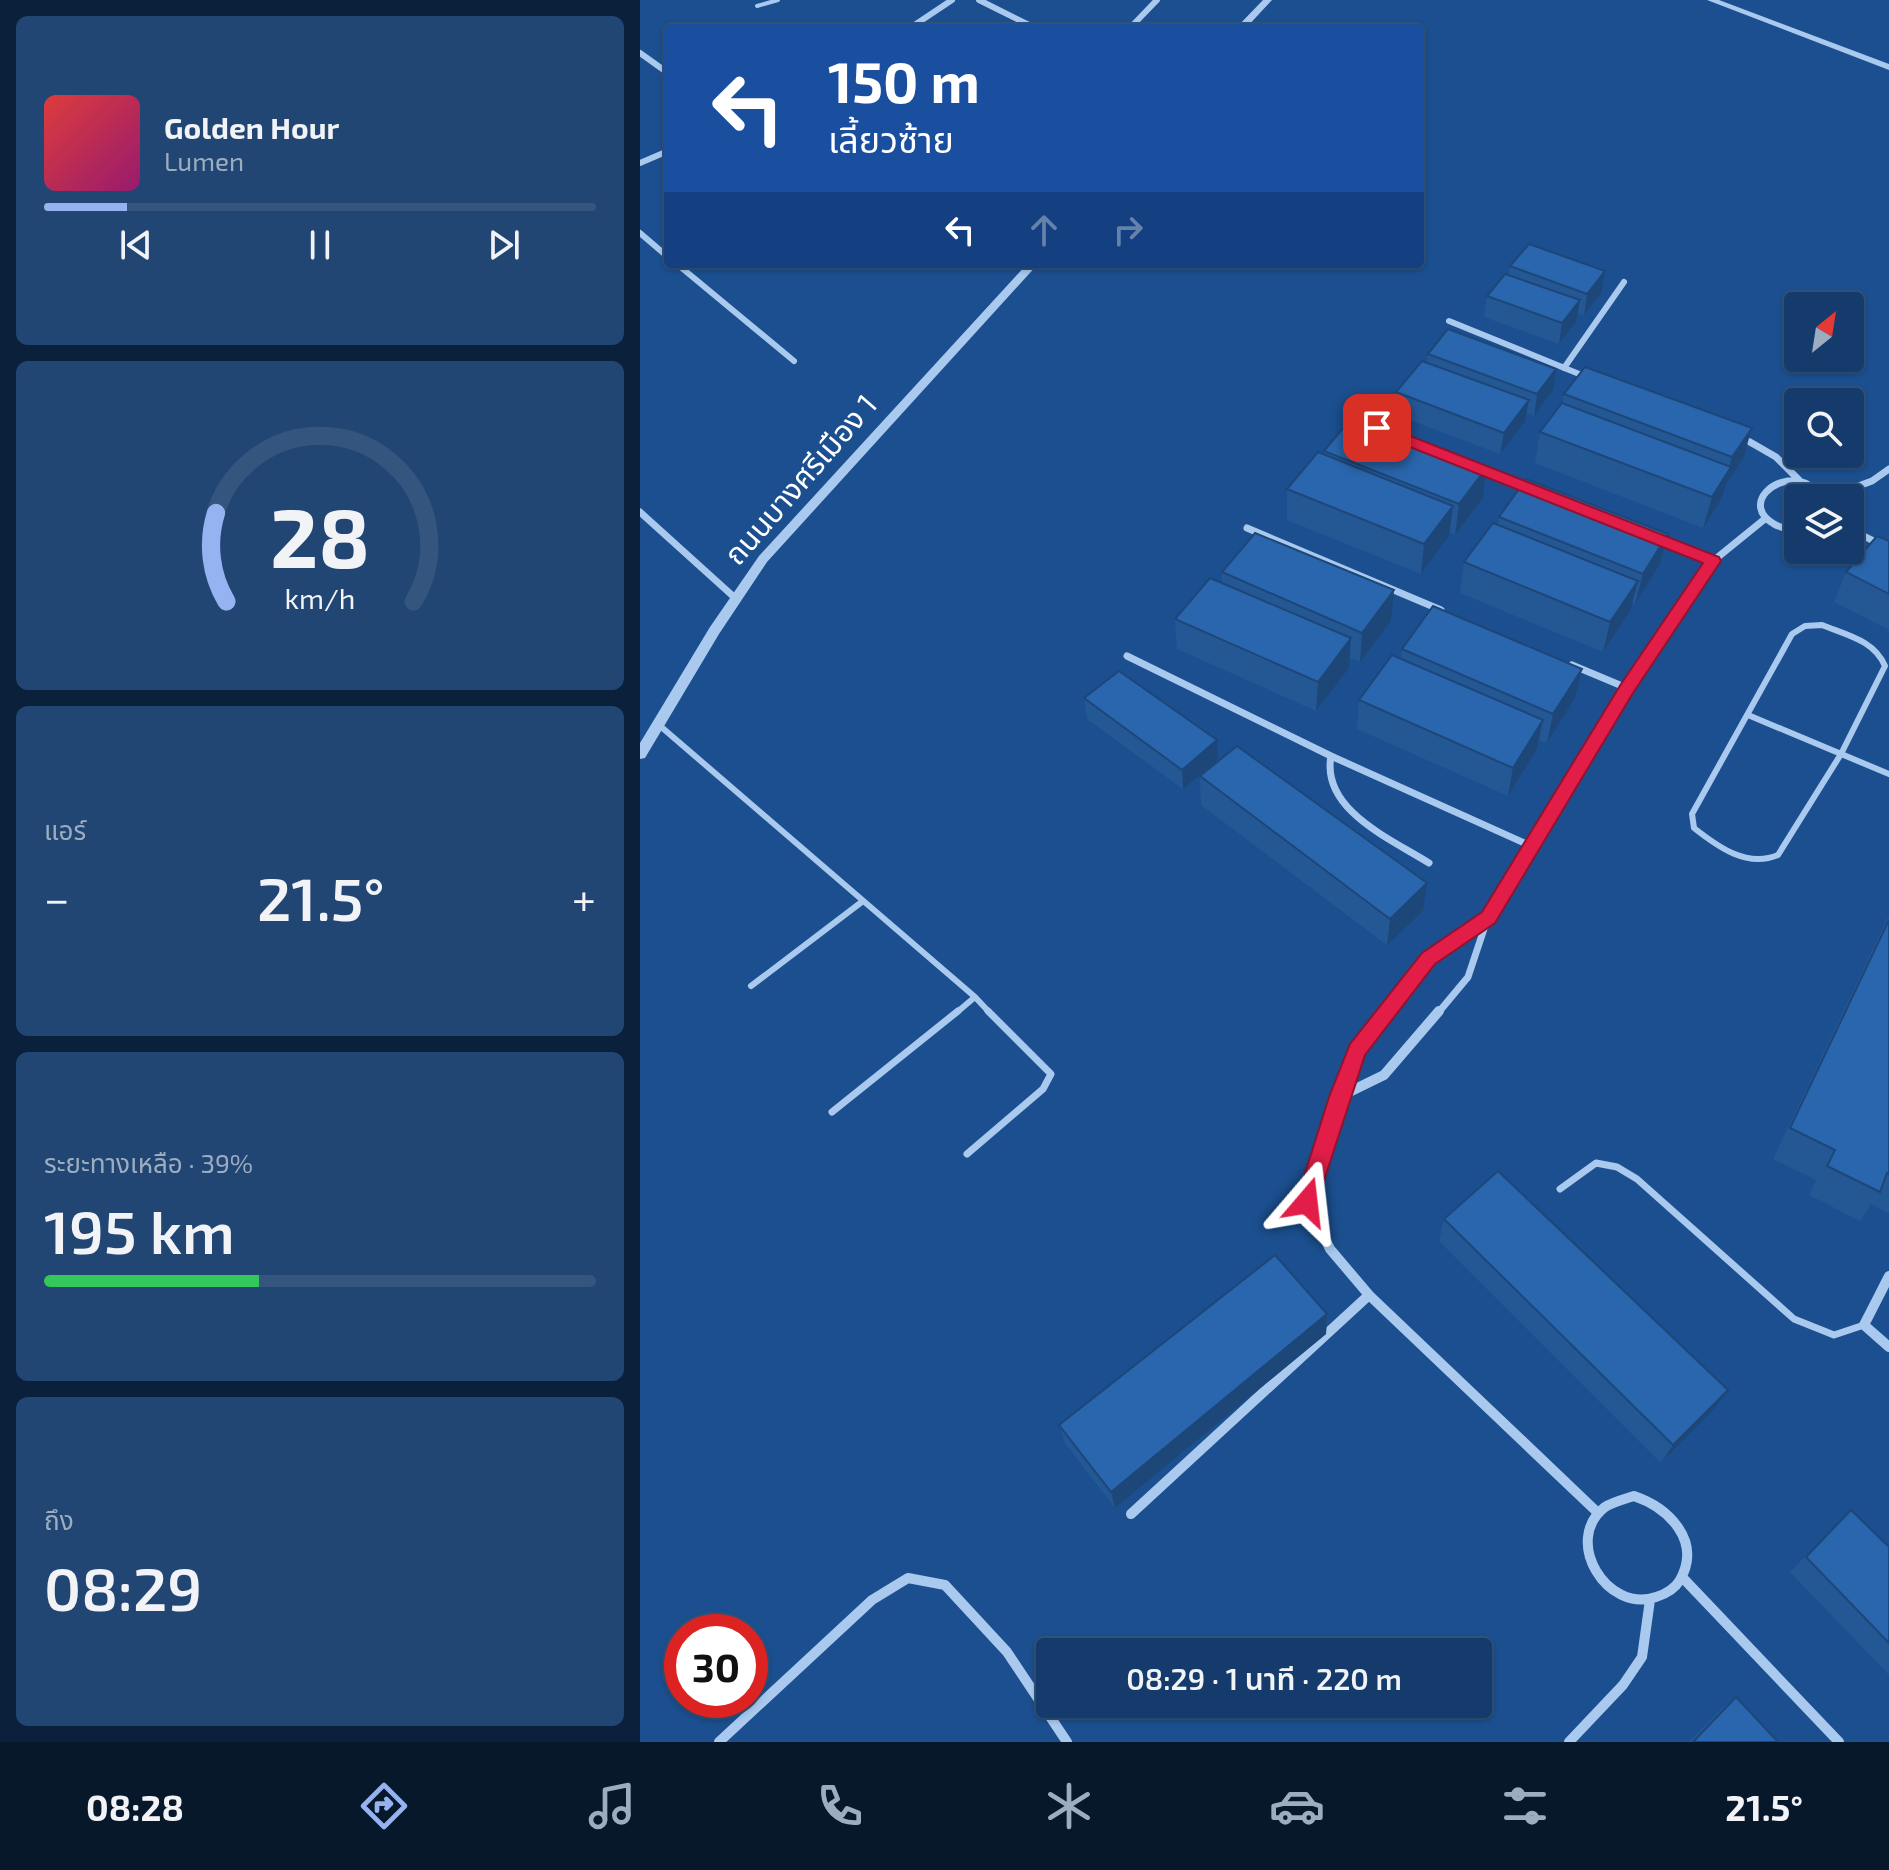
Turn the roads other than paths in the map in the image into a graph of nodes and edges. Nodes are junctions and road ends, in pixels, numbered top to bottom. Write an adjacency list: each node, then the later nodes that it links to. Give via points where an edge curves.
1 (778, 0): 7 (lane)
2 (952, 0): 8 (street)
3 (979, 0): 9 (street)
4 (1157, 0): 10 (street)
5 (1268, 0): 11 (street)
6 (1711, 0): 13 (street)
7 (757, 6)
8 (916, 24)
9 (1027, 24)
10 (1134, 24)
11 (1245, 24)
12 (640, 53): 14 (street)
13 (1889, 67)
14 (664, 70)
15 (664, 153): 16 (street)
16 (640, 163)
17 (640, 233): 18 (street)
18 (664, 254)
19 (682, 268): 23 (street)
20 (1029, 268): 41 (street, ถนนบางศรีเมือง 1, via 792,524)
21 (1624, 282): 24 (street)
22 (1449, 321): 24 (street)
23 (794, 361)
24 (1564, 368): 25 (street)
25 (1592, 379)
26 (1730, 432): 29 (street, via 1761,446)
27 (1465, 463): 32 (street)
28 (1889, 469): 31 (street)
29 (1799, 480): 30 (street); 34 (street, via 1765,489 1759,508)
30 (1805, 484)
31 (1864, 484)
32 (1538, 492)
33 (640, 512): 41 (street)
34 (1766, 518): 36 (street); 40 (street)
35 (1247, 528): 42 (street)
36 (1784, 528)
37 (1864, 536): 39 (street)
38 (1655, 538): 40 (street)
39 (1889, 549)
40 (1713, 561): 45 (street)
41 (734, 597): 47 (street, ถนนบางศรีเมือง 1)
42 (1451, 614)
43 (1127, 656): 50 (street)
44 (1568, 664): 45 (street)
45 (1627, 688): 52 (street)
46 (1748, 715): 49 (lane); 49 (lane, via 1792,634 1822,625 1871,646 1885,666); 49 (lane, via 1692,814 1694,828 1705,837 1750,860 1768,861 1778,855)
47 (659, 725): 48 (street, ถนนบางศรีเมือง 1); 54 (lane)
48 (640, 754)
49 (1841, 754): 51 (lane)
50 (1331, 756): 52 (street); 53 (street, via 1328,768 1336,794)
51 (1889, 774)
52 (1531, 846): 55 (street)
53 (1429, 863)
54 (863, 901): 56 (lane); 57 (lane)
55 (1488, 917): 58 (street, via 1429,958 1357,1050); 58 (street, via 1468,977 1384,1075)
56 (751, 986)
57 (975, 997): 59 (lane); 60 (lane, via 1051,1074 1043,1089)
58 (1339, 1097): 63 (street, via 1307,1202 1330,1249)
59 (832, 1112)
60 (967, 1154)
61 (1560, 1189): 64 (lane, via 1596,1163 1617,1167 1794,1319 1834,1335)
62 (1889, 1276): 64 (street)
63 (1369, 1295): 66 (street); 67 (street)
64 (1864, 1325): 65 (street)
65 (1889, 1347)
66 (1597, 1512): 68 (street, via 1614,1500 1634,1496 1656,1503 1674,1518 1685,1539); 69 (street, via 1587,1531 1587,1553 1595,1572 1625,1598)
67 (1131, 1514)
68 (1682, 1577): 69 (street, via 1673,1590); 73 (street)
69 (1650, 1600): 72 (street, via 1642,1657)
70 (720, 1742): 71 (street, via 872,1600 908,1578 945,1585 1007,1652)
71 (1067, 1742)
72 (1569, 1742)
73 (1839, 1742)

